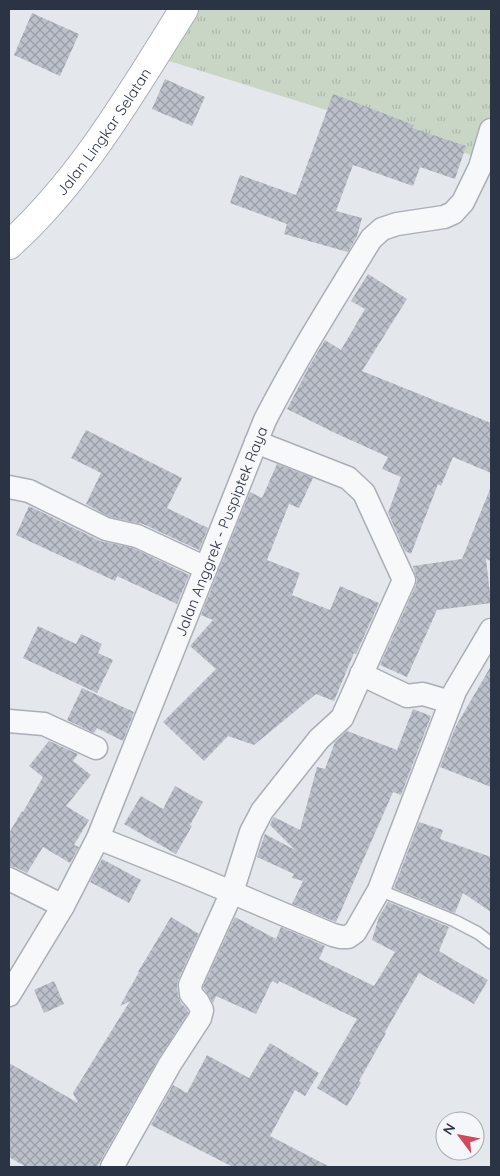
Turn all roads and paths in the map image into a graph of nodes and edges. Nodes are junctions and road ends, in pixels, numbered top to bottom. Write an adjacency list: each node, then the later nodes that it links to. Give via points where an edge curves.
1 (184, 9): 3 (main road, Jalan Lingkar Selatan, via 94,147 53,201)
2 (491, 130): 4 (street, Jalan Anggrek - Puspiptek Raya, via 468,194 453,213 397,224 382,229 371,239 287,377)
3 (9, 245)
4 (256, 442): 6 (street, Jalan Anggrek - Puspiptek Raya); 8 (street, via 348,478 364,493 404,580)
5 (9, 487): 6 (street, via 29,491 106,529 137,536)
6 (206, 568): 12 (street, Jalan Anggrek - Puspiptek Raya)
7 (491, 630): 9 (street)
8 (361, 674): 9 (street, via 407,696 423,694); 15 (street, via 342,718 319,739 262,810 251,832)
9 (450, 702): 14 (street)
10 (9, 721): 11 (street, via 44,724)
11 (96, 748)
12 (98, 838): 15 (street); 16 (street, Jalan Anggrek - Puspiptek Raya)
13 (9, 879): 16 (street)
14 (379, 890): 15 (street, via 355,932 348,937 333,935); 17 (lane, via 462,925)
15 (232, 892): 19 (street, via 190,985 191,994 202,1010 200,1018)
16 (63, 906): 18 (street, Jalan Anggrek - Puspiptek Raya)
17 (491, 943)
18 (9, 995)
19 (112, 1167)

